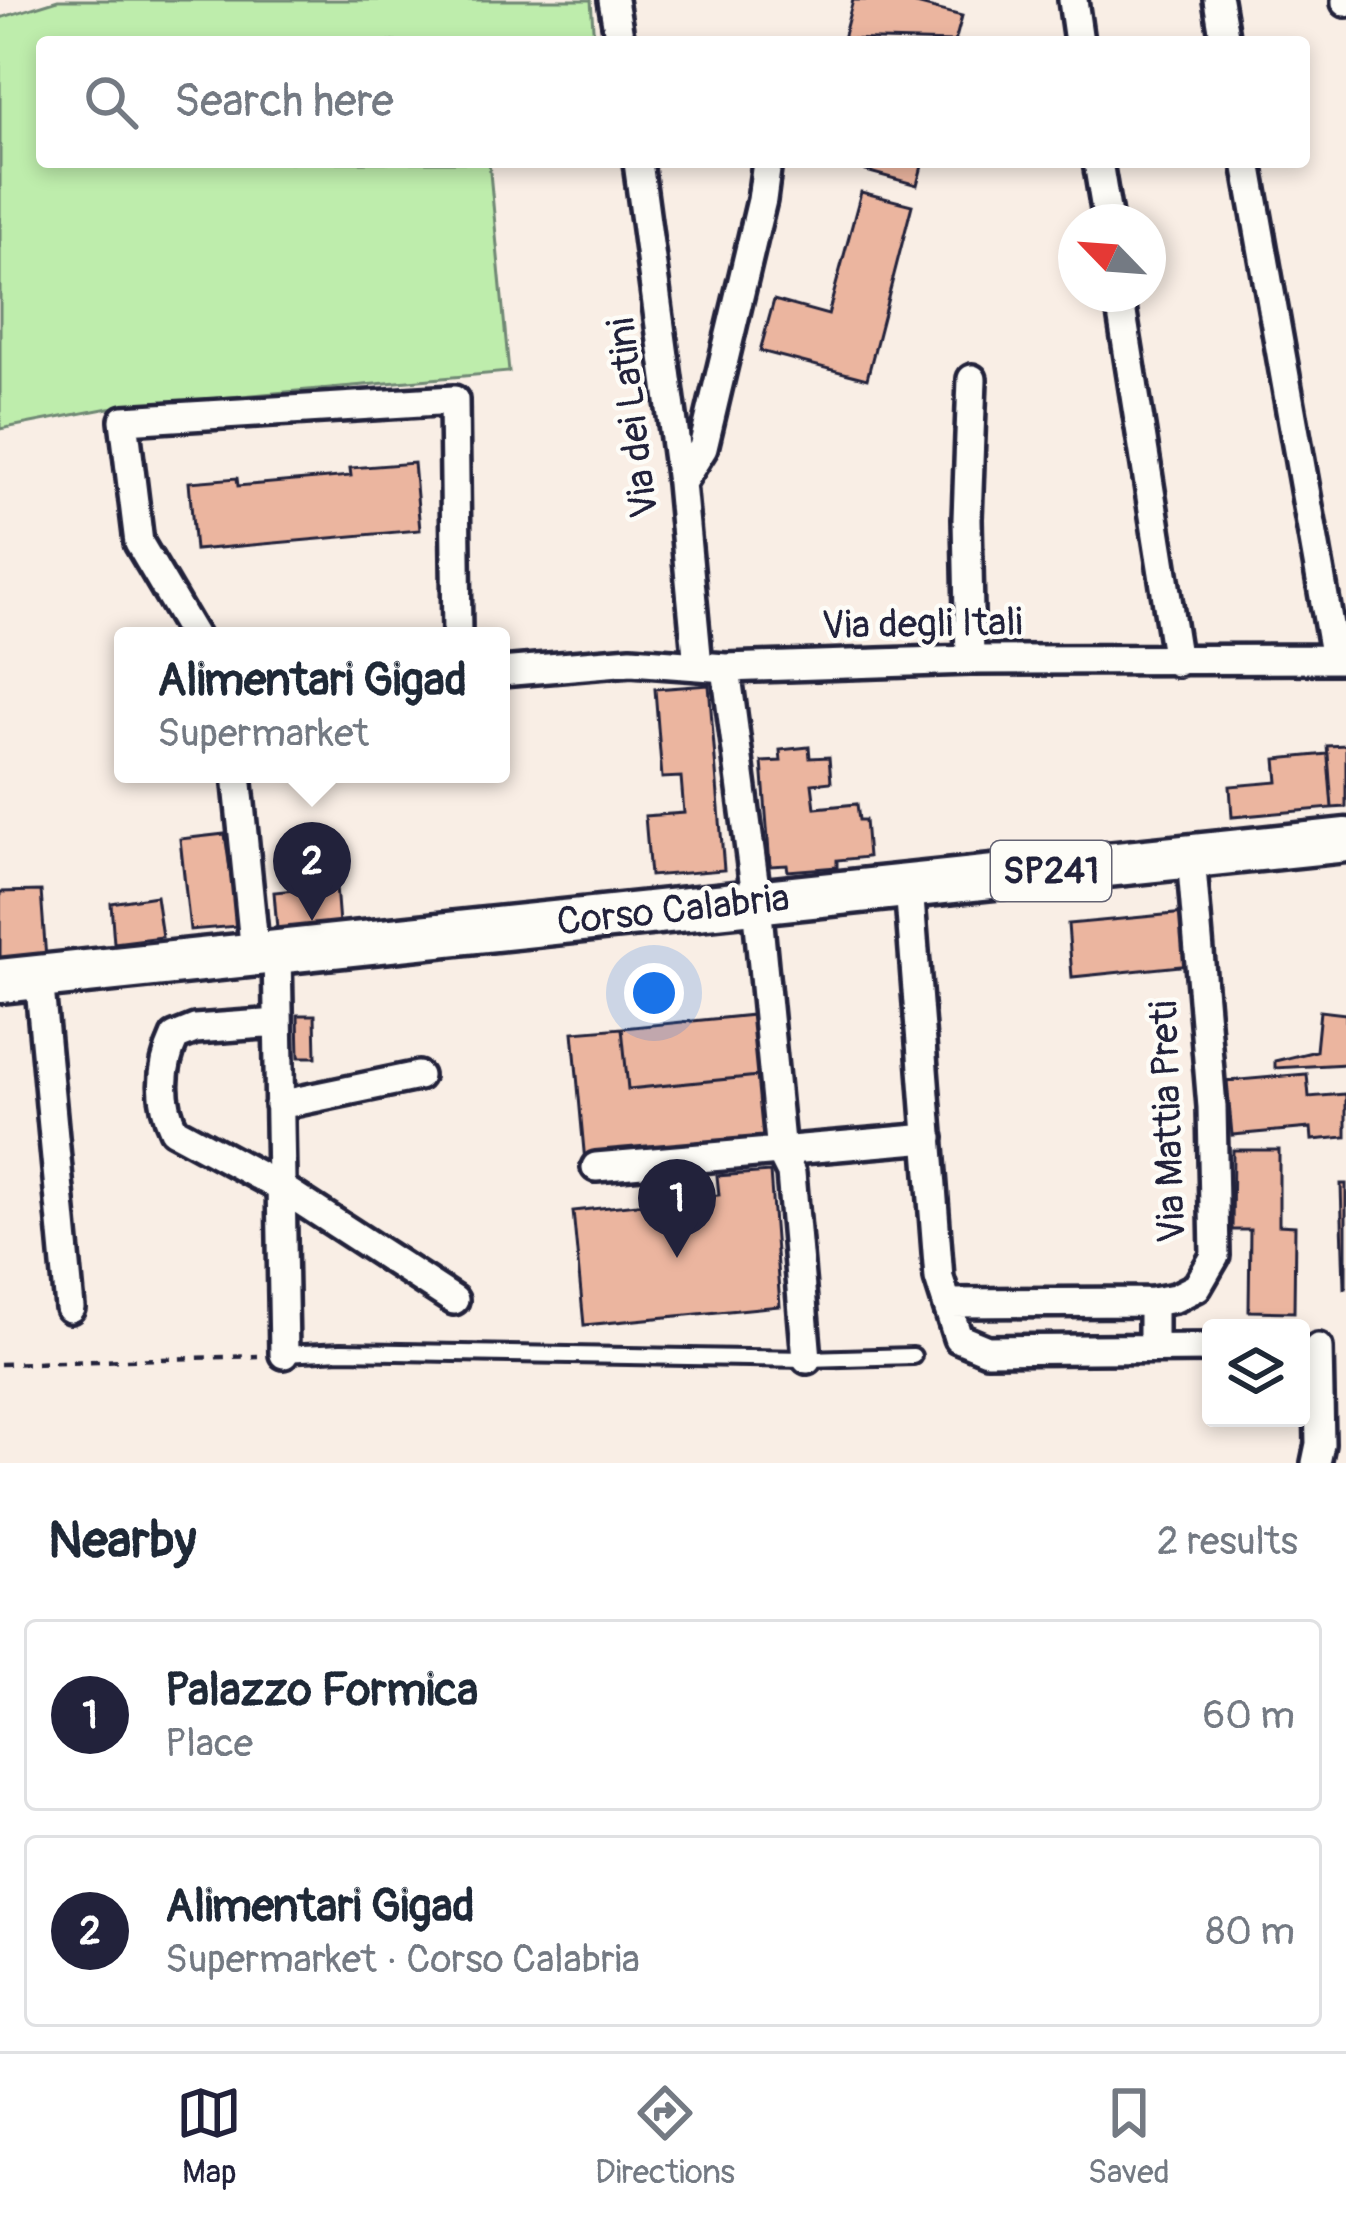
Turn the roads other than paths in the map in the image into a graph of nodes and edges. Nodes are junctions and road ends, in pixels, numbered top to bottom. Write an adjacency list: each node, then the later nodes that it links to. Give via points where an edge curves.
1 (613, 0): 4 (street)
2 (1072, 0): 5 (street)
3 (1218, 0): 6 (street)
4 (619, 36)
5 (1078, 36)
6 (1224, 36)
7 (639, 168): 14 (street, Via dei Latini)
8 (766, 168): 14 (street, via 703,448)
9 (1099, 168): 11 (street)
10 (1247, 168): 17 (street)
11 (1105, 204)
12 (1122, 312): 19 (street)
13 (972, 379): 18 (street)
14 (681, 483): 20 (street, Via dei Latini)
15 (189, 627): 16 (street, via 140,543 124,420 454,400)
16 (457, 627)
17 (1341, 659): 19 (street, Via degli Itali)
18 (970, 660): 19 (street, Via degli Itali); 20 (street, Via degli Itali)
19 (1177, 662)
20 (712, 667): 21 (street, Via degli Itali, via 631,661); 26 (street, Via dei Latini)
21 (510, 670)
22 (238, 783): 27 (street)
23 (1346, 840): 24 (main road, Corso Calabria / SP241)
24 (1191, 856): 25 (main road, Corso Calabria / SP241); 38 (street, Via Mattia Preti, via 1215,1256 1197,1287)
25 (909, 886): 26 (main road, Corso Calabria / SP241); 32 (street)
26 (757, 903): 27 (main road, Corso Calabria / SP241); 33 (street, Via dei Latini)
27 (266, 952): 28 (main road, Corso Calabria / SP241); 29 (street)
28 (20, 979): 39 (street)
29 (278, 1023): 31 (street); 35 (street, via 175,1036 163,1072 173,1130)
30 (418, 1076): 31 (street)
31 (279, 1105): 35 (street)
32 (929, 1138): 33 (street); 37 (street, via 939,1278)
33 (781, 1153): 34 (street); 45 (street, Via dei Latini, via 791,1173)
34 (596, 1167)
35 (280, 1187): 36 (street); 43 (street)
36 (454, 1300)
37 (950, 1303): 38 (street); 40 (street, via 958,1338 986,1350)
38 (1153, 1303): 40 (street)
39 (70, 1308)
40 (1153, 1348): 41 (street)
41 (1202, 1348)
42 (1322, 1348): 46 (street)
43 (284, 1354): 45 (lane)
44 (913, 1356): 45 (lane)
45 (807, 1359)
46 (1327, 1450)

